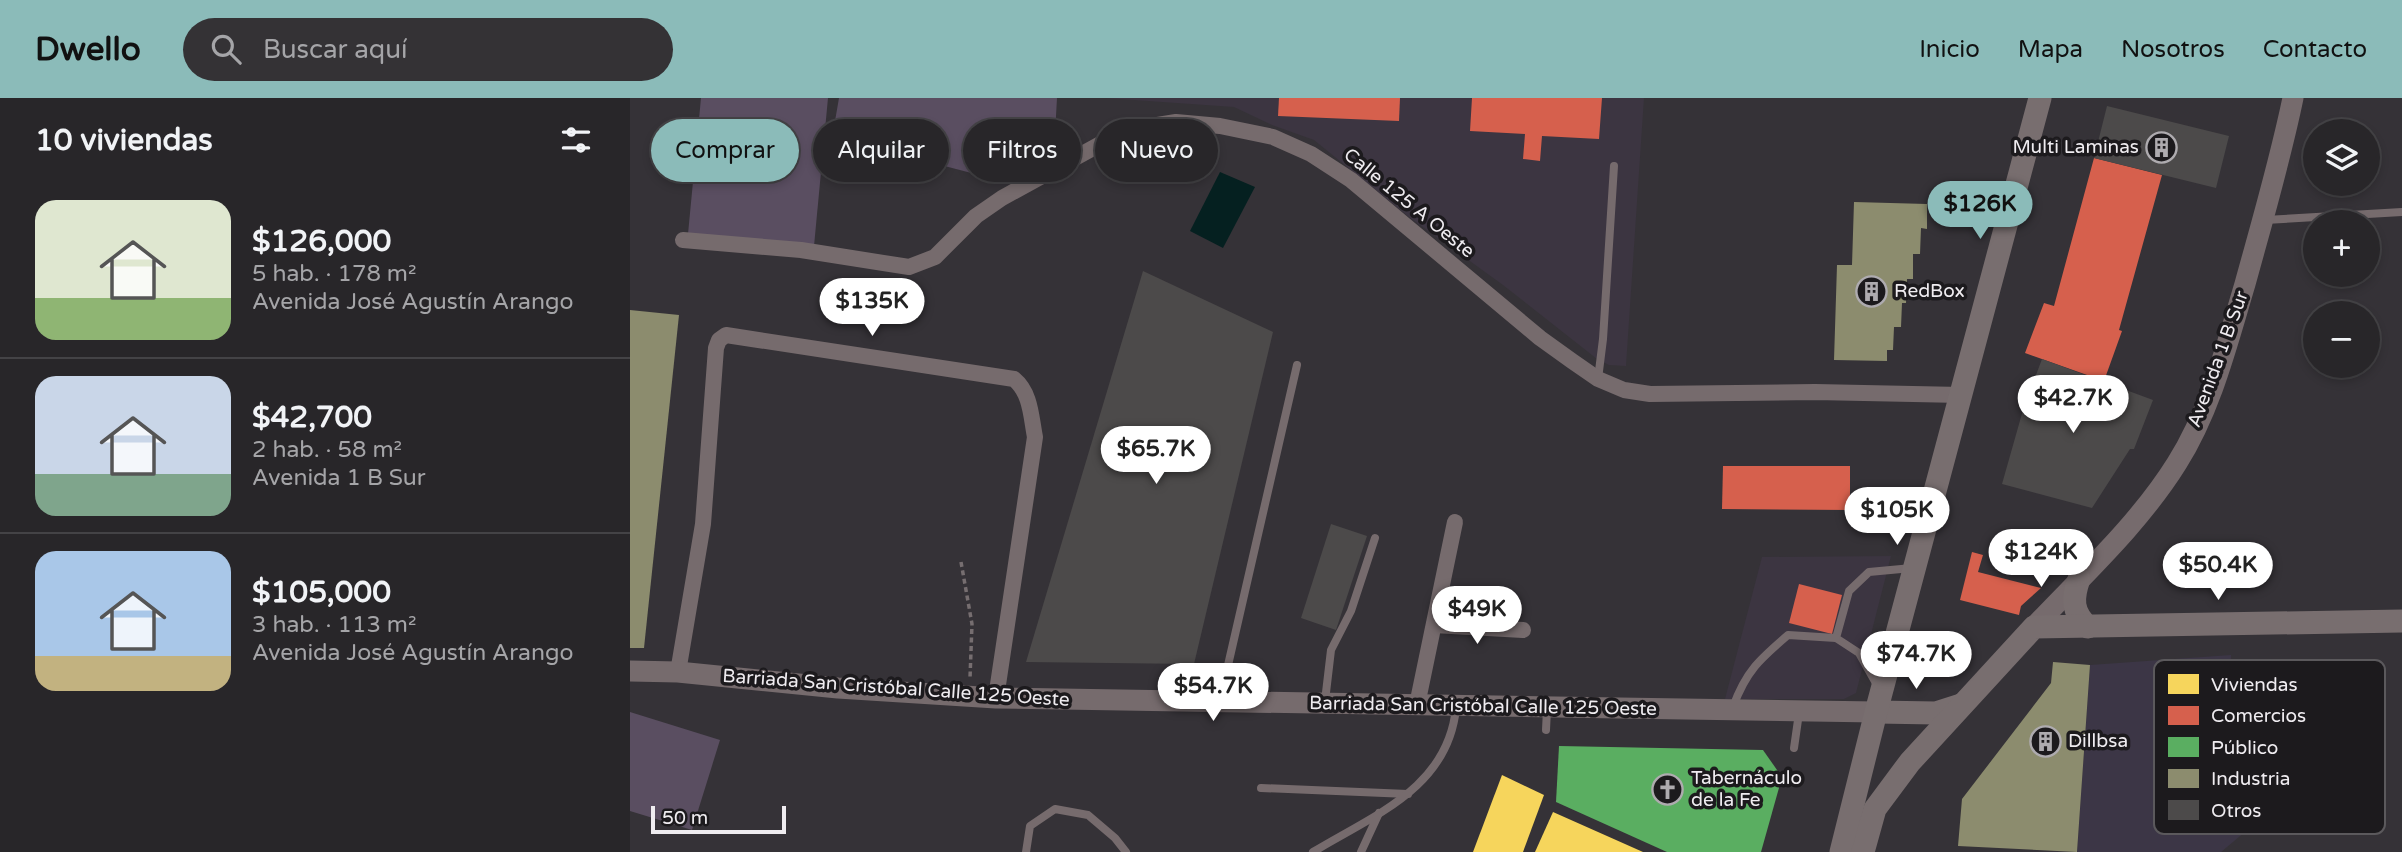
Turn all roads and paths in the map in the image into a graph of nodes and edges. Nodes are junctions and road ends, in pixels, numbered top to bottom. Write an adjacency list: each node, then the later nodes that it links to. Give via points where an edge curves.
1 (2040, 98): 9 (main road)
2 (2293, 98): 5 (street, Avenida 1 B Sur)
3 (1614, 166): 8 (lane)
4 (2402, 212): 5 (lane)
5 (2263, 220): 14 (street, Avenida 1 B Sur, via 2219,368 2177,462 2135,518)
6 (683, 240): 8 (street, Calle 125 A Oeste, via 801,250 909,267 935,257 976,216 1002,198 1104,142 1139,128 1176,122 1220,126 1273,137 1351,180 1539,338)
7 (1297, 365): 25 (lane)
8 (1598, 379): 9 (street, Calle 125 A Oeste, via 1650,394)
9 (1962, 395): 13 (main road)
10 (1455, 522): 16 (street)
11 (1376, 538): 27 (lane, via 1351,611 1331,650)
12 (961, 562): 23 (path, via 972,624)
13 (1914, 568): 20 (lane, via 1869,572 1849,591); 26 (main road)
14 (2079, 579): 17 (main road, via 2074,606); 18 (street, Avenida 1 B Sur)
15 (2402, 621): 17 (main road)
16 (1434, 625): 19 (street); 28 (street)
17 (2088, 627): 18 (main road)
18 (2034, 628): 30 (main road, Avenida 1 B Sur)
19 (1523, 630)
20 (1836, 638): 26 (lane, via 1858,653 1868,667); 32 (lane, via 1788,635 1756,662)
21 (630, 671): 22 (street, Barriada San Cristóbal Calle 125 Oeste)
22 (678, 672): 23 (street, Barriada San Cristóbal Calle 125 Oeste); 24 (street, via 703,524 716,348 726,335 1014,379 1022,386 1035,437)
23 (969, 697): 24 (street, Barriada San Cristóbal Calle 125 Oeste)
24 (996, 698): 25 (street, Barriada San Cristóbal Calle 125 Oeste)
25 (1220, 702): 27 (street, Barriada San Cristóbal Calle 125 Oeste)
26 (1878, 703): 30 (main road, via 1936,713); 33 (street, Barriada San Cristóbal Calle 125 Oeste); 43 (main road)
27 (1325, 704): 28 (street, Barriada San Cristóbal Calle 125 Oeste)
28 (1417, 705): 29 (street, Barriada San Cristóbal Calle 125 Oeste)
29 (1456, 705): 31 (street, Barriada San Cristóbal Calle 125 Oeste); 37 (lane, via 1454,724 1436,767)
30 (1961, 705): 44 (main road, Avenida 1 B Sur, via 1875,809)
31 (1547, 707): 32 (street, Barriada San Cristóbal Calle 125 Oeste); 34 (lane)
32 (1731, 710): 33 (street, Barriada San Cristóbal Calle 125 Oeste)
33 (1799, 711): 35 (lane)
34 (1546, 730)
35 (1794, 748)
36 (1261, 788): 37 (lane)
37 (1409, 794): 38 (lane)
38 (1378, 813): 41 (lane); 42 (lane)
39 (1026, 852): 40 (lane, via 1030,826 1055,809 1088,815)
40 (1126, 852)
41 (1314, 852)
42 (1361, 852)
43 (1840, 852)
44 (1863, 852)

